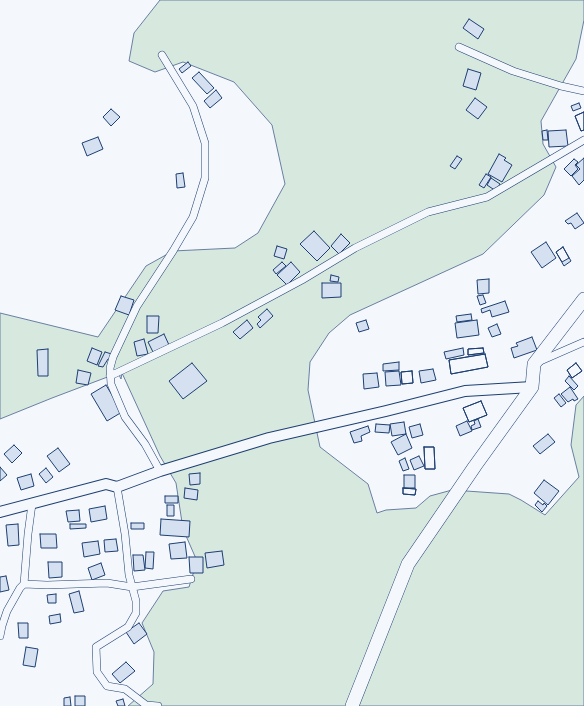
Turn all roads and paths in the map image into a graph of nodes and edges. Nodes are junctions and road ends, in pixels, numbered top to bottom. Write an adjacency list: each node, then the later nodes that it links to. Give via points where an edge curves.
1 (460, 47): 3 (street, via 513,71)
2 (162, 55): 8 (street, via 193,106 205,143 205,178 194,217 137,306 113,357)
3 (584, 91)
4 (584, 140): 8 (street, via 487,197 428,212 355,248 222,323)
5 (584, 299): 7 (highway)
6 (584, 342): 7 (street)
7 (534, 364): 9 (highway)
8 (110, 376): 10 (street, via 125,417 145,444)
9 (532, 387): 10 (street, via 465,390 269,438); 21 (highway, via 408,564)
10 (160, 471): 11 (street)
11 (117, 487): 12 (street, via 106,484); 16 (street)
12 (32, 504): 13 (street); 15 (street)
13 (0, 512)
14 (191, 579): 16 (street)
15 (24, 584): 16 (street, via 107,583); 17 (street)
16 (132, 587): 19 (street, via 136,613 128,627 96,647 97,672 107,686 126,689)
17 (4, 612): 18 (street)
18 (0, 636)
19 (145, 705): 20 (street)
20 (158, 706)
21 (352, 706)

